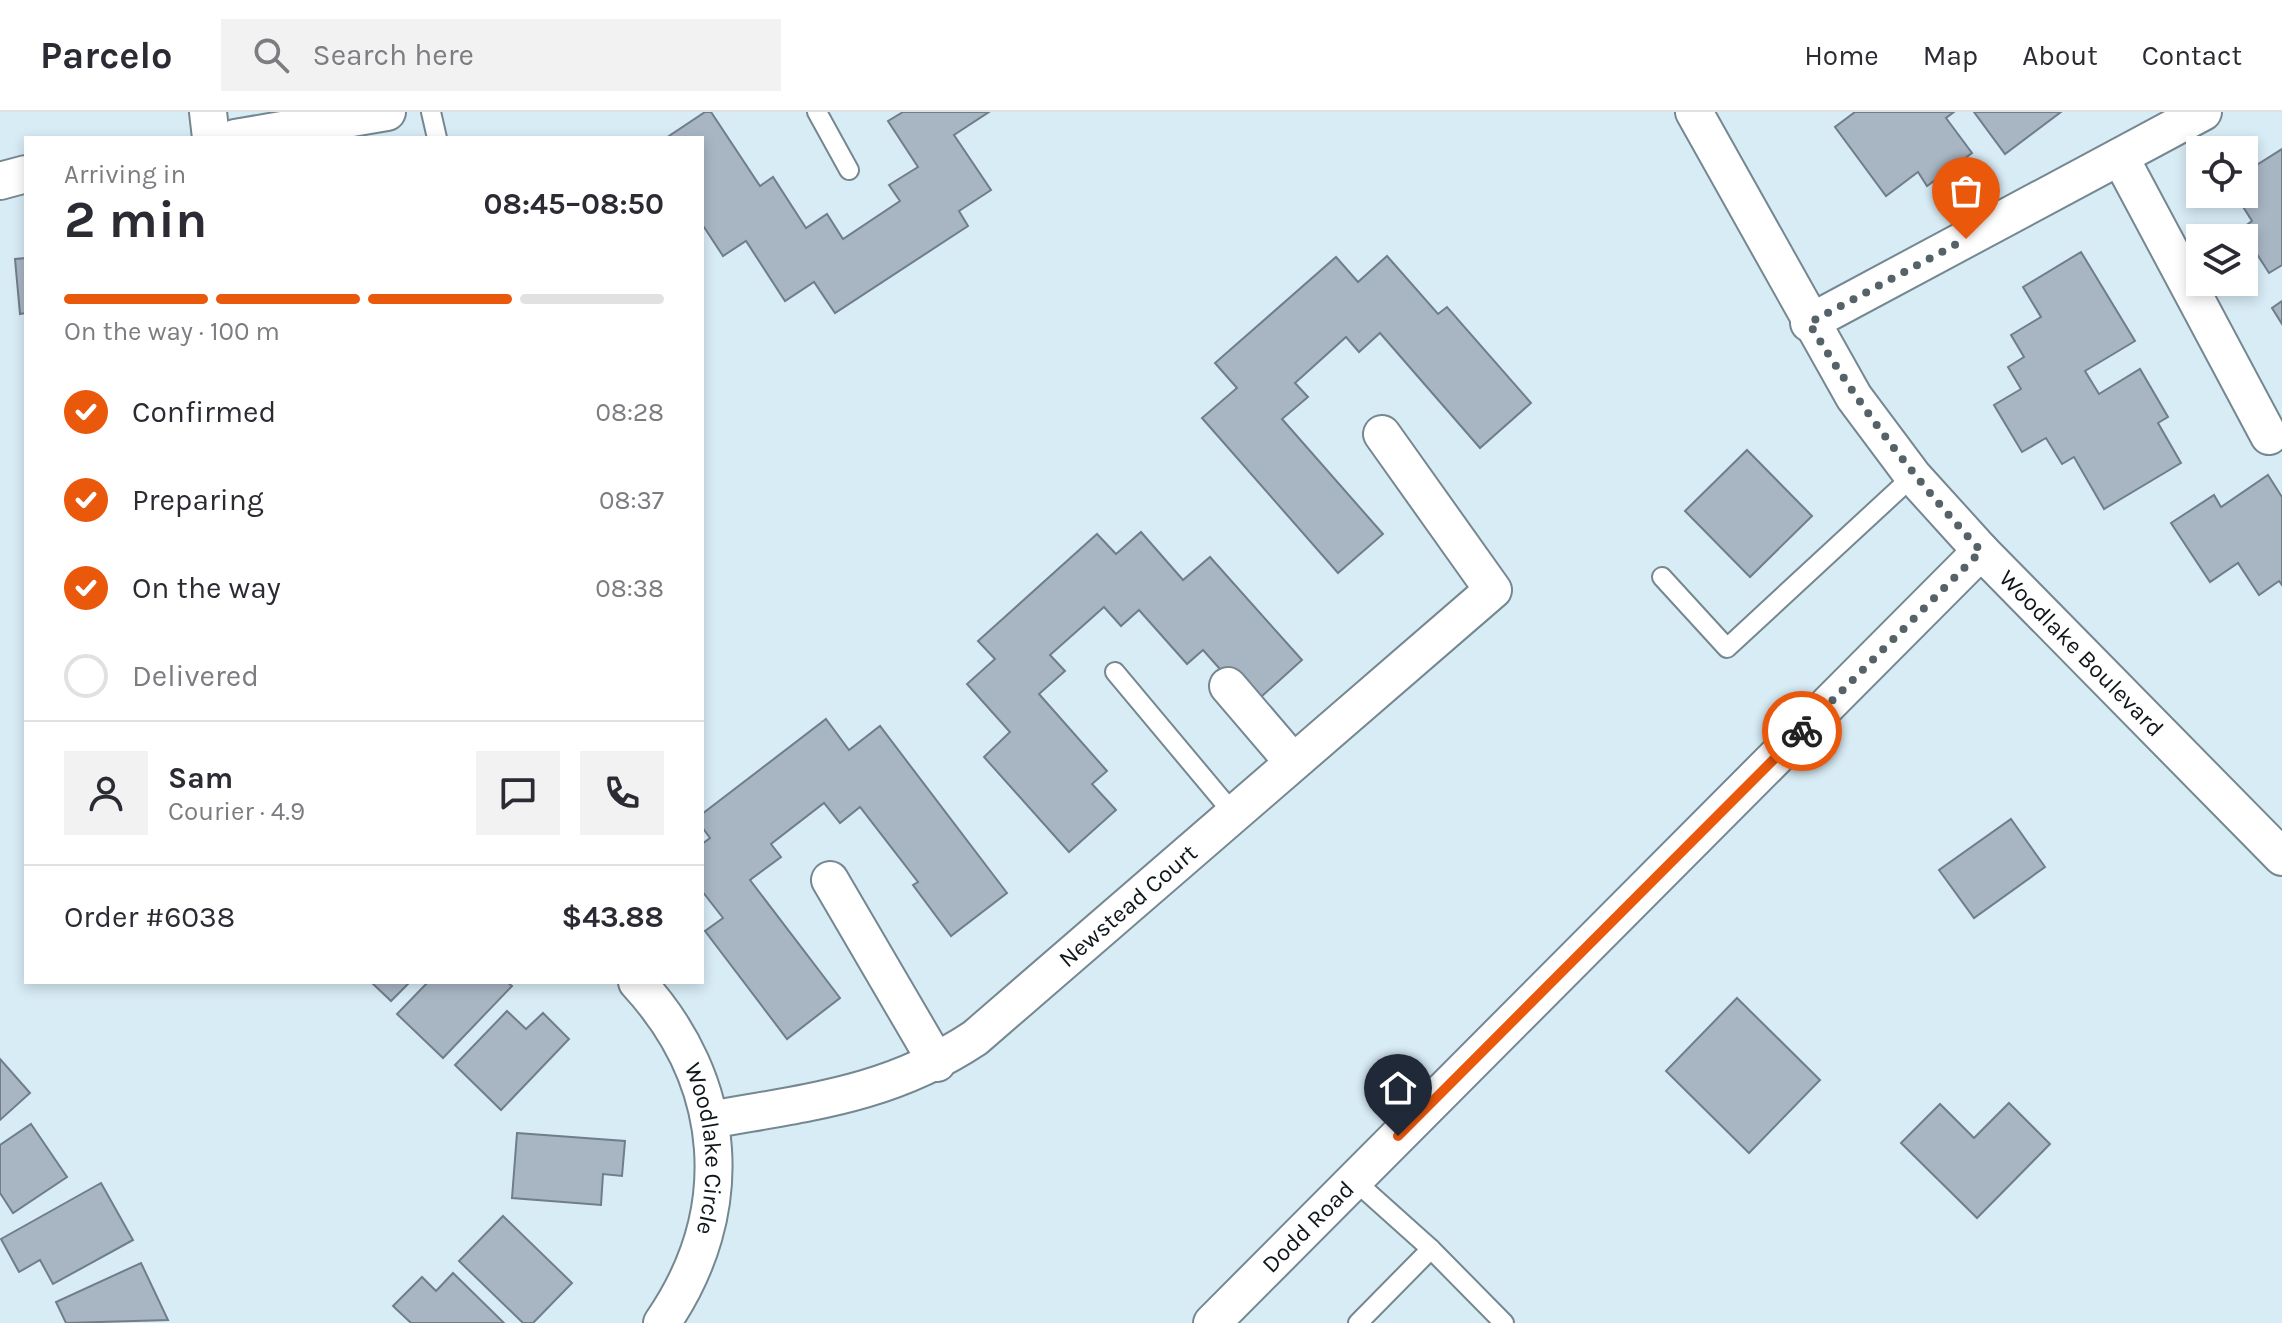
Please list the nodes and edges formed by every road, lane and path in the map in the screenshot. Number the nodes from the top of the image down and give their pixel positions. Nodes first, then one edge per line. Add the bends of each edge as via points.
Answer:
1 (208, 112) edge
2 (387, 112) edge
3 (431, 112) edge
4 (817, 112) edge
5 (1694, 112) edge
6 (2203, 112) edge
7 (211, 136) edge
8 (247, 136) edge
9 (437, 136) edge
10 (2120, 157) junction
11 (849, 170) dead end
12 (24, 175) edge
13 (0, 181) edge
14 (1809, 323) junction
15 (1382, 434) dead end
16 (2269, 436) dead end
17 (1913, 476) junction
18 (1981, 551) junction
19 (1662, 577) dead end
20 (1115, 672) dead end
21 (1228, 686) dead end
22 (1293, 762) junction
23 (1233, 813) junction
24 (2282, 857) edge
25 (830, 880) dead end
26 (639, 984) edge
27 (937, 1063) junction
28 (710, 1120) junction
29 (1354, 1180) junction
30 (1431, 1249) junction
31 (662, 1323) edge
32 (1212, 1323) edge
33 (1358, 1323) edge
34 (1504, 1323) edge

1 - 7 street
2 - 8 street
3 - 9 lane
4 - 11 lane
5 - 14 street, Woodlake Boulevard
6 - 10 street
10 - 14 street
10 - 16 street
12 - 13 street
14 - 17 street, Woodlake Boulevard via 1854,397
15 - 22 street, Newstead Court via 1493,590
17 - 18 street, Woodlake Boulevard
17 - 19 lane via 1727,648
18 - 24 street, Woodlake Boulevard
18 - 29 street, Dodd Road
20 - 23 lane
21 - 22 street
22 - 23 street, Newstead Court
23 - 27 street, Newstead Court via 975,1038
25 - 27 street
26 - 28 street, Woodlake Circle via 690,1056
27 - 28 street, Newstead Court via 874,1089
28 - 31 street, Woodlake Circle via 713,1190 702,1248
29 - 30 lane
29 - 32 street, Dodd Road
30 - 33 lane
30 - 34 lane

